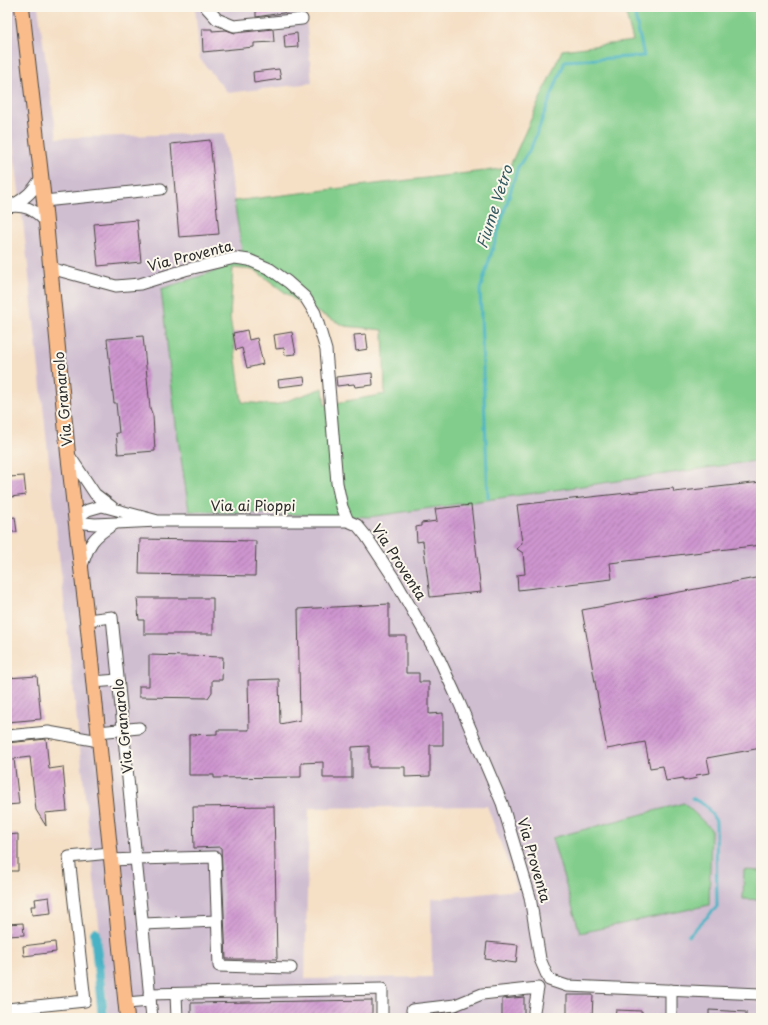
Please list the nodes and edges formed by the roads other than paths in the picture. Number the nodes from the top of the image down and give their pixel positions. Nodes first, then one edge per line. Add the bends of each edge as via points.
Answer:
1 (22, 7) edge
2 (206, 7) edge
3 (302, 20) dead end
4 (41, 178) junction
5 (161, 189) dead end
6 (44, 201) junction
7 (10, 206) edge
8 (45, 221) junction
9 (50, 268) junction
10 (68, 454) junction
11 (118, 510) junction
12 (75, 519) junction
13 (158, 521) junction
14 (348, 521) junction
15 (114, 524) junction
16 (81, 572) junction
17 (87, 620) junction
18 (118, 680) junction
19 (93, 682) junction
20 (139, 728) dead end
21 (123, 730) junction
22 (7, 736) edge
23 (98, 736) junction
24 (111, 856) junction
25 (136, 858) junction
26 (217, 920) junction
27 (143, 924) junction
28 (291, 968) dead end
29 (549, 980) junction
30 (538, 988) junction
31 (671, 990) junction
32 (176, 994) junction
33 (761, 994) edge
34 (150, 998) junction
35 (126, 1003) junction
36 (7, 1009) edge
37 (412, 1010) dead end
38 (127, 1018) edge
39 (152, 1018) edge
40 (177, 1018) edge
41 (382, 1018) edge
42 (535, 1018) edge
43 (671, 1018) edge

1 - 4 main road, Via Granarolo
2 - 3 street via 217,19 234,26
4 - 6 main road, Via Granarolo
4 - 7 street via 33,192
5 - 6 street
6 - 8 main road, Via Granarolo
7 - 8 street via 31,209
8 - 9 main road, Via Granarolo
9 - 10 main road, Via Granarolo
9 - 14 street, Via Proventa via 116,286 140,284 235,258 249,260 270,269 288,282 305,297 315,313 326,350 337,483
10 - 11 street, Via ai Pioppi via 95,494
10 - 12 main road, Via Granarolo
11 - 12 street, Via ai Pioppi via 96,507
11 - 13 street, Via ai Pioppi
12 - 15 street, Via ai Pioppi via 85,523
12 - 16 main road, Via Granarolo
13 - 14 street, Via ai Pioppi
13 - 15 street, Via ai Pioppi
14 - 29 street, Via Proventa via 357,525 366,536 395,580 437,654 459,702 502,803 530,897 540,959
15 - 16 street via 91,542
16 - 17 main road, Via Granarolo
17 - 18 street, Via Granarolo via 112,617
17 - 19 main road, Via Granarolo
18 - 19 street
18 - 21 street, Via Granarolo
19 - 23 main road, Via Granarolo
20 - 21 street
21 - 23 street
21 - 25 street, Via Granarolo
22 - 23 street via 48,732 81,737
23 - 24 main road, Via Granarolo
24 - 25 street
24 - 35 main road, Via Granarolo
24 - 36 street via 69,857 85,1000
25 - 26 street via 215,858
25 - 27 street, Via Granarolo
26 - 27 street
26 - 28 street via 219,966
27 - 34 street, Via Granarolo
29 - 30 street
29 - 31 street via 567,986
30 - 37 street via 482,994 455,1005
30 - 42 street
31 - 33 street
31 - 43 street
32 - 34 street
32 - 40 street
32 - 41 street via 382,989
34 - 35 street
34 - 39 street, Via Granarolo
35 - 38 main road, Via Granarolo

